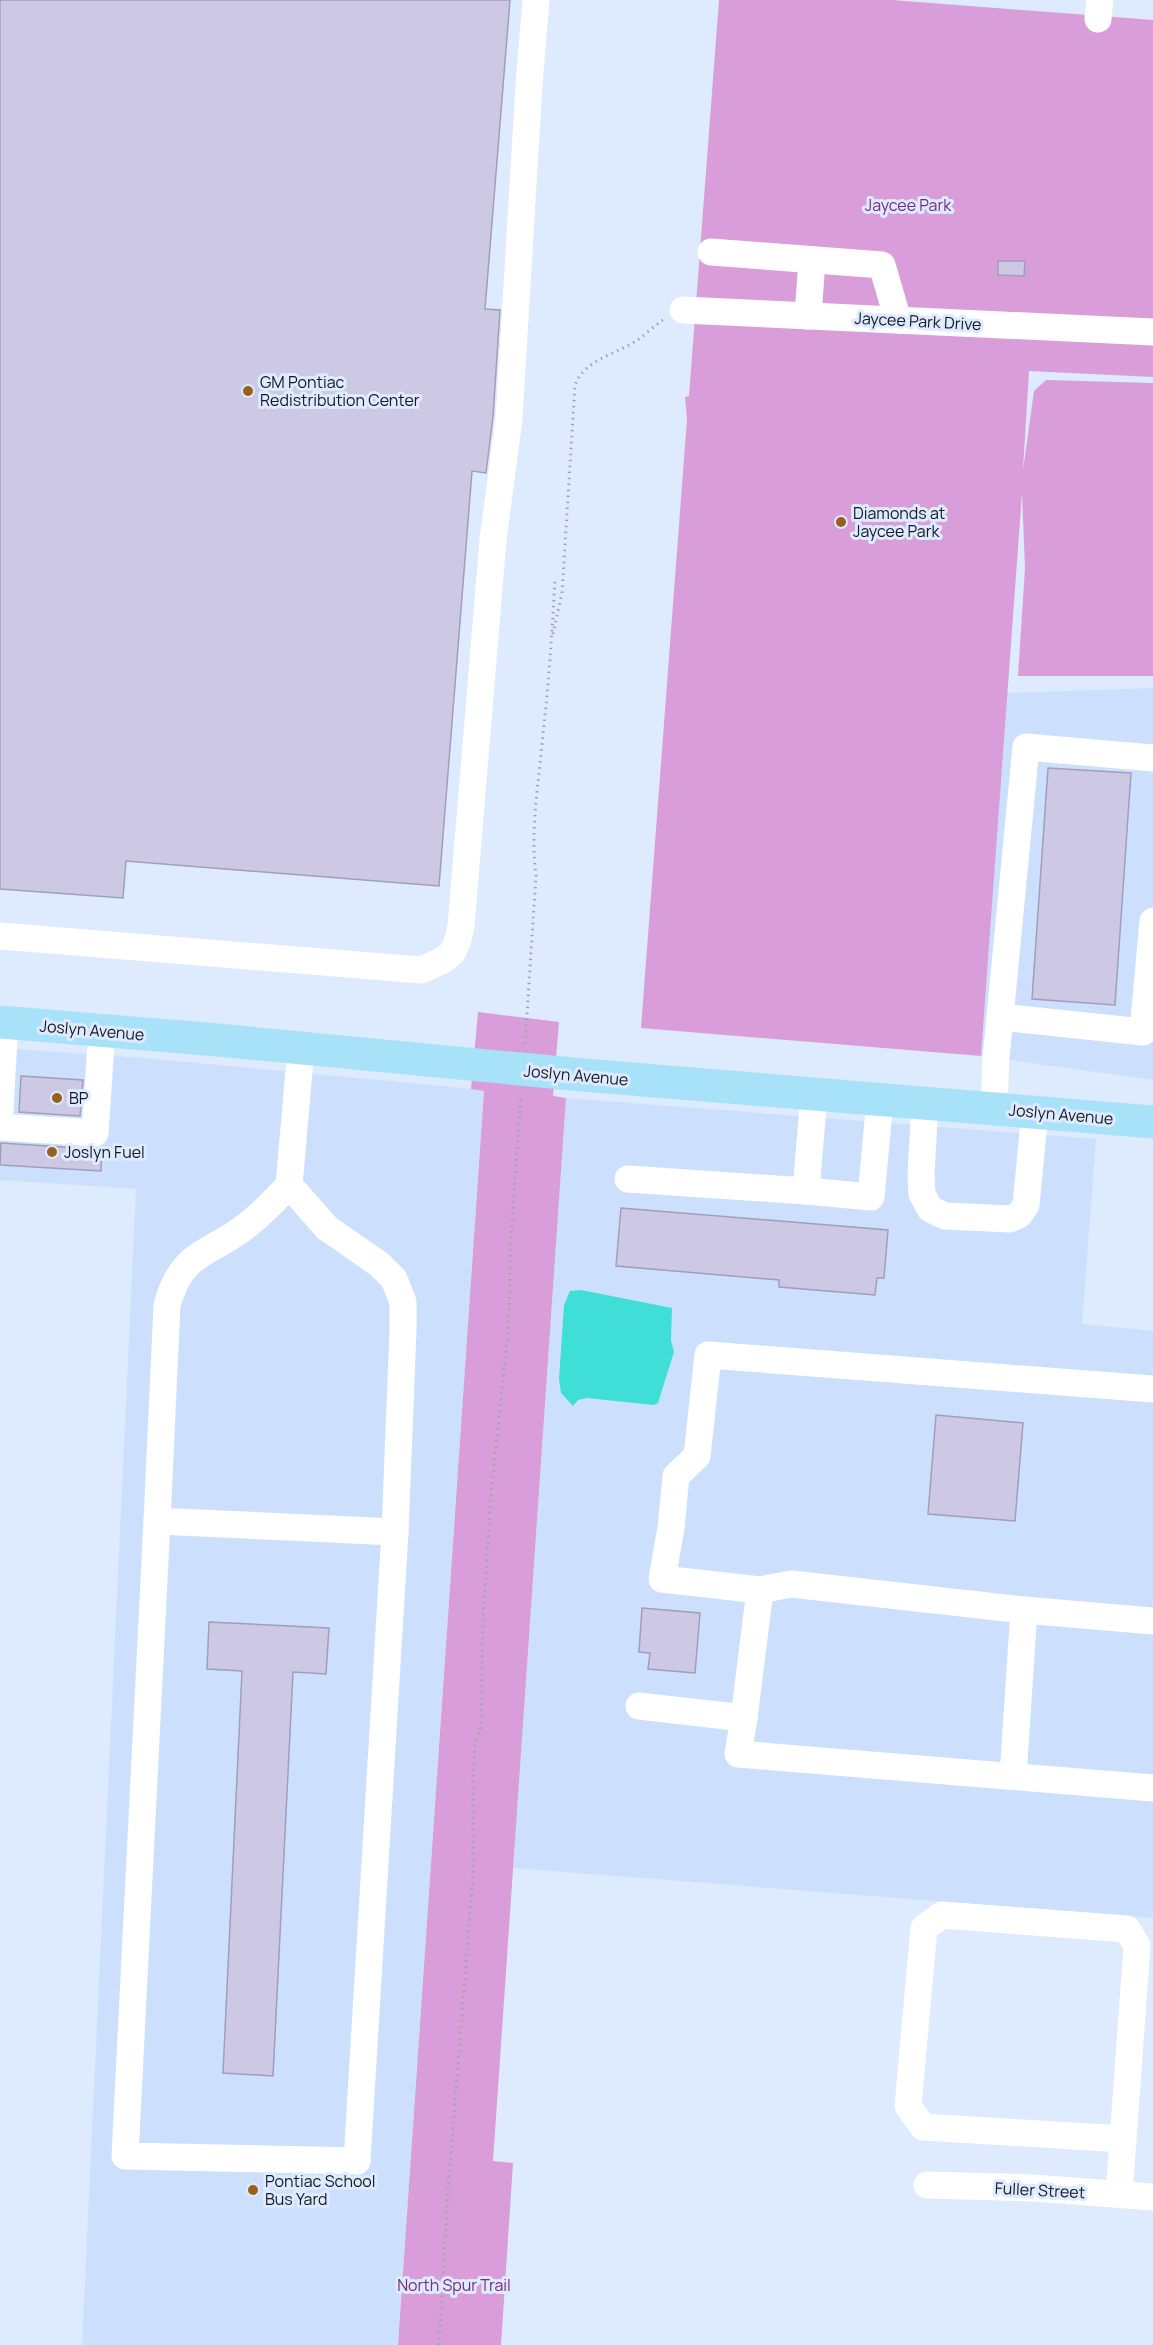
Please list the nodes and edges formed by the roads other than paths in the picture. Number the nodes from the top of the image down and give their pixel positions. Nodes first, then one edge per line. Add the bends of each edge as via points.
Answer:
1 (536, 0) edge
2 (711, 252) dead end
3 (812, 260) junction
4 (683, 310) road end
5 (808, 316) junction
6 (898, 320) junction
7 (1153, 332) edge
8 (1153, 758) edge
9 (1153, 921) edge
10 (0, 936) edge
11 (1000, 1017) junction
12 (3, 1022) edge
13 (102, 1030) junction
14 (301, 1048) junction
15 (814, 1094) junction
16 (880, 1100) junction
17 (925, 1103) junction
18 (994, 1109) junction
19 (0, 1110) edge
20 (1035, 1112) junction
21 (1153, 1122) edge
22 (0, 1127) edge
23 (628, 1179) dead end
24 (289, 1185) junction
25 (806, 1191) junction
26 (1153, 1389) edge
27 (157, 1521) junction
28 (394, 1532) junction
29 (760, 1590) junction
30 (1024, 1610) junction
31 (1153, 1620) edge
32 (639, 1707) dead end
33 (744, 1718) junction
34 (1013, 1776) junction
35 (1153, 1788) edge
36 (1142, 2028) edge
37 (1123, 2139) junction
38 (927, 2185) dead end
39 (1119, 2195) junction
40 (1153, 2198) edge

1 - 10 street via 509,419 493,540 457,949 422,970
2 - 3 street
3 - 5 street
3 - 6 street via 882,265
4 - 5 street, Jaycee Park Drive
5 - 6 street, Jaycee Park Drive
6 - 7 street, Jaycee Park Drive
8 - 11 street via 1026,747
9 - 11 street via 1143,1032
11 - 18 street
12 - 13 main road, Joslyn Avenue
12 - 19 street
13 - 14 main road, Joslyn Avenue
13 - 22 street via 95,1133
14 - 15 main road, Joslyn Avenue
14 - 24 street
15 - 16 main road, Joslyn Avenue
15 - 25 street
16 - 17 main road, Joslyn Avenue
16 - 25 street via 871,1197
17 - 18 main road, Joslyn Avenue
17 - 20 street via 922,1194 930,1209 945,1216 1010,1219 1019,1215 1026,1205
18 - 20 main road, Joslyn Avenue
20 - 21 main road, Joslyn Avenue
23 - 25 street
24 - 27 street via 237,1232 200,1253 183,1268 172,1287 167,1305
24 - 28 street via 327,1228 379,1264 393,1279 402,1302
26 - 29 street via 708,1355 697,1456 676,1476 662,1579
27 - 28 street
27 - 28 street via 125,2156 357,2161
29 - 30 street via 791,1584
29 - 33 street
30 - 31 street
30 - 34 street
32 - 33 street
33 - 34 street via 738,1754
34 - 35 street
36 - 37 street
36 - 37 street via 1137,1946 1127,1929 942,1915 924,1928 908,2106 923,2127
37 - 39 street
38 - 39 street, Fuller Street
39 - 40 street, Fuller Street

